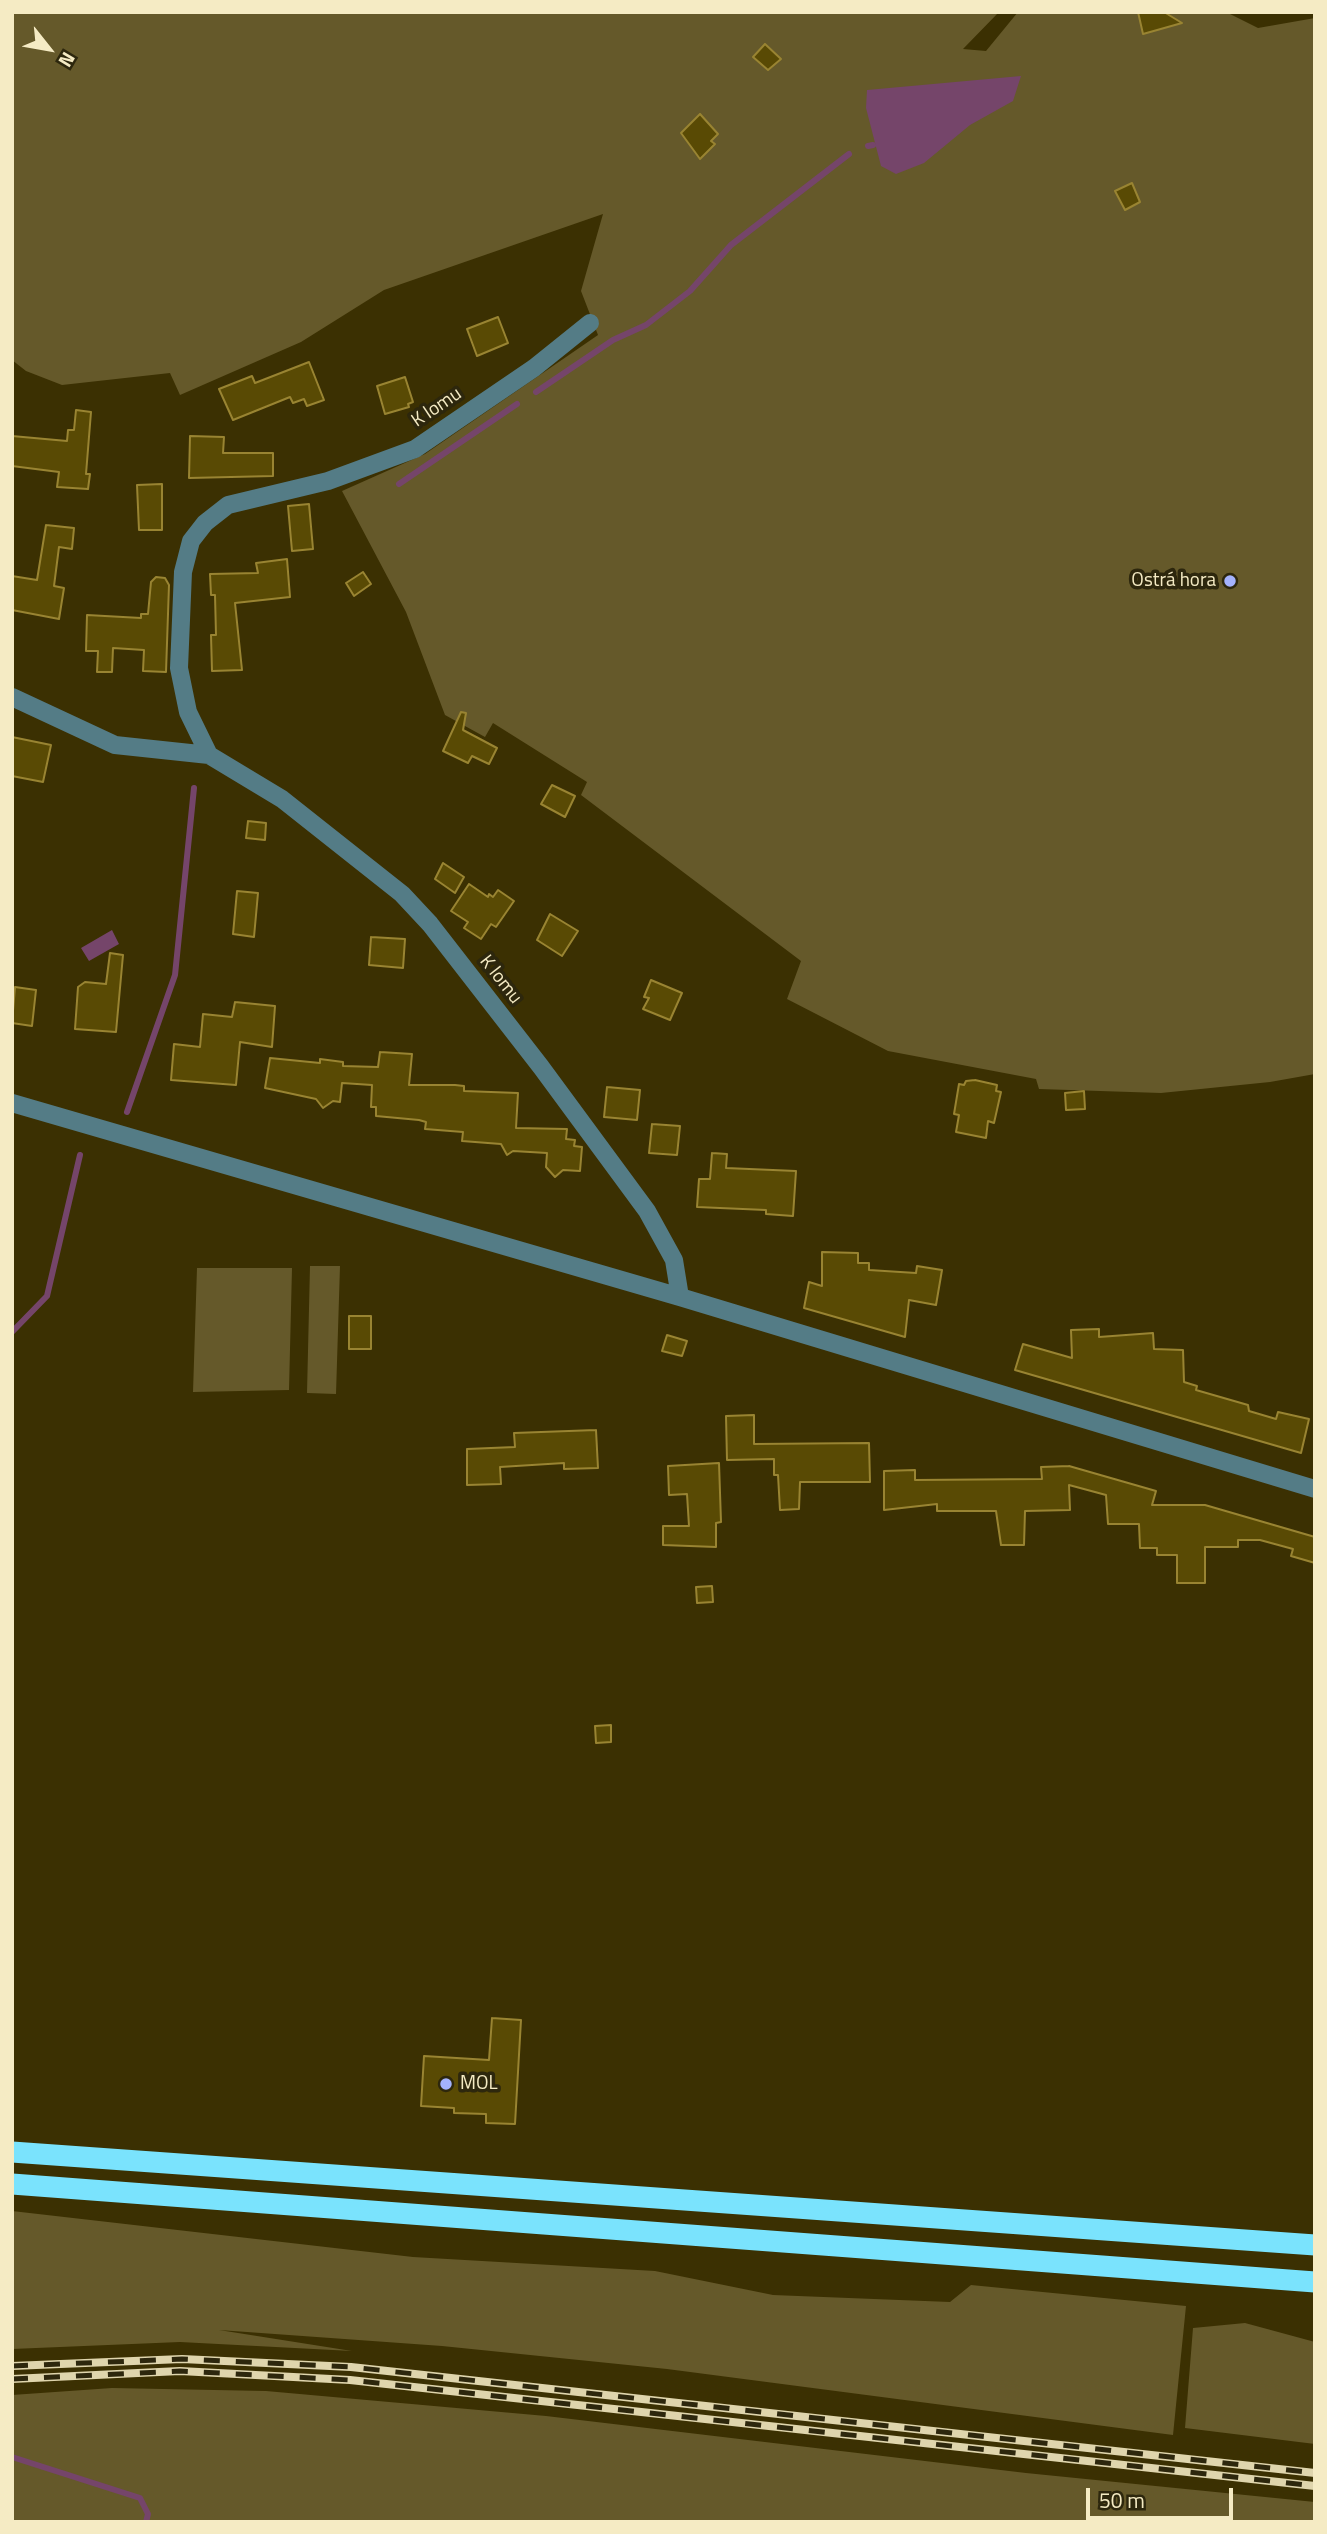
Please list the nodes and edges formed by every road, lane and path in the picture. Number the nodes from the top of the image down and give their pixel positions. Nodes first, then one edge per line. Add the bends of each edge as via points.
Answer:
1 (590, 323) dead end
2 (12, 697) edge
3 (209, 755) junction
4 (12, 1103) edge
5 (680, 1297) junction
6 (1315, 1489) edge
7 (12, 2152) edge
8 (12, 2183) edge
9 (1315, 2245) edge
10 (1240, 2277) junction
11 (1315, 2282) edge
12 (1315, 2294) edge

1 - 3 street, K lomu via 534,368 415,449 328,481 228,505 205,523 191,541 183,572 179,668 188,712
2 - 3 street, K lomu via 115,745
3 - 5 street, K lomu via 282,799 402,894 430,924 654,1222 674,1260
4 - 5 street
5 - 6 street
7 - 9 highway
8 - 10 highway
10 - 11 highway
10 - 12 highway

